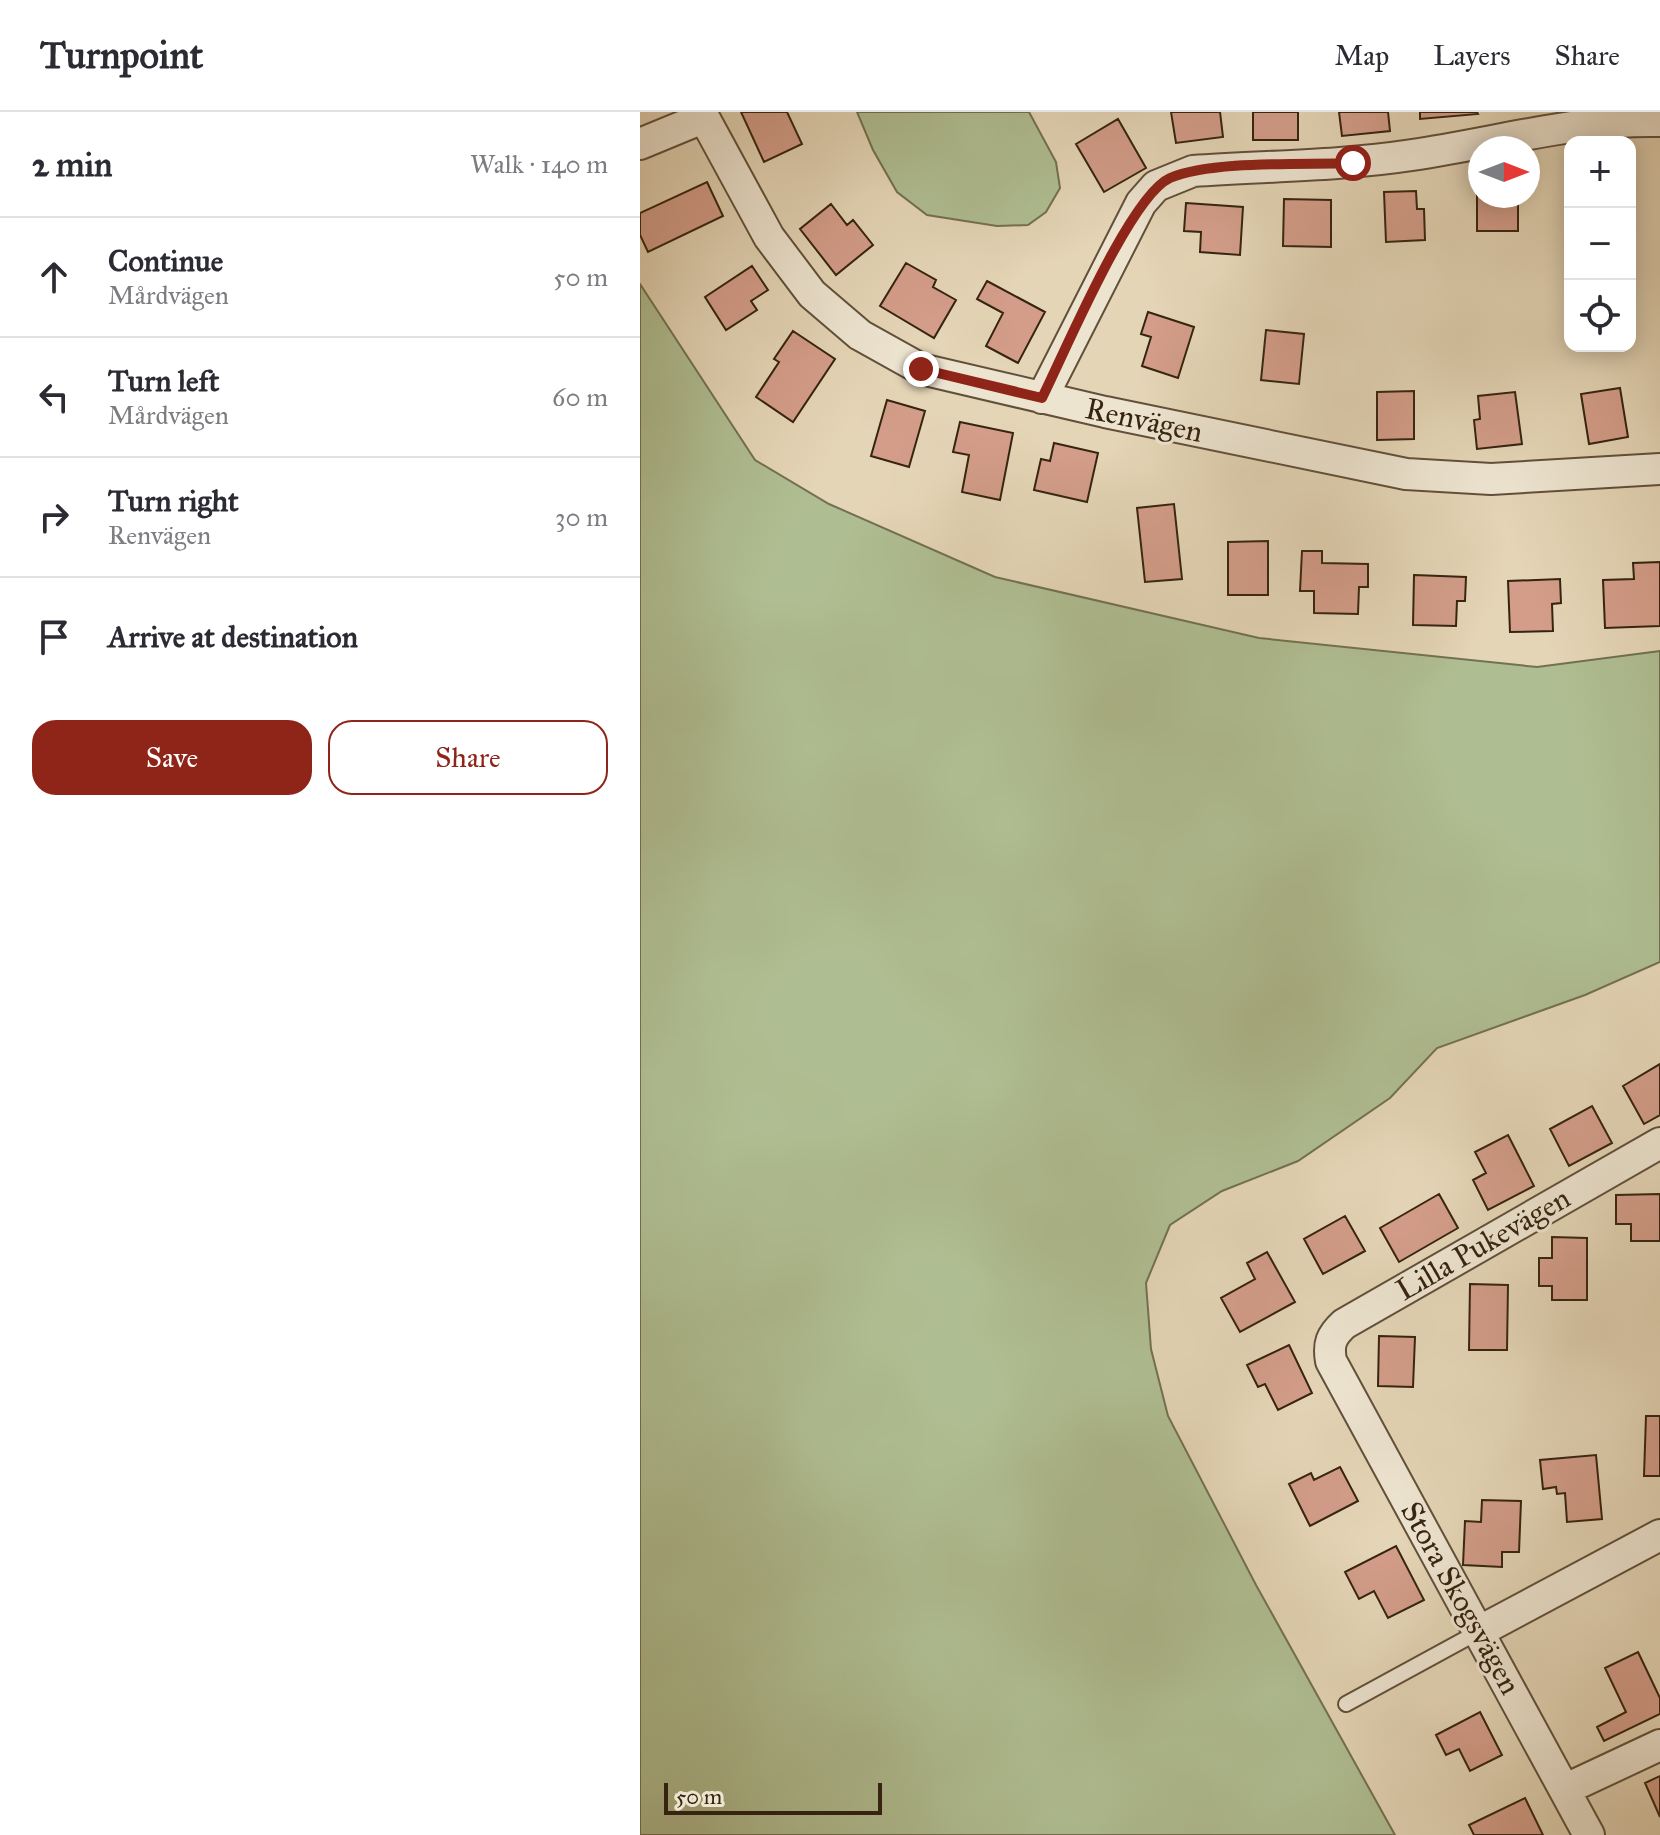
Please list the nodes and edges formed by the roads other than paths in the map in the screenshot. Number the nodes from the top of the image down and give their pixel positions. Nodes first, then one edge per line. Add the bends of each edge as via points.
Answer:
1 (702, 115) edge
2 (1660, 121) edge
3 (640, 144) edge
4 (1042, 398) junction
5 (1660, 469) edge
6 (1660, 1143) edge
7 (1331, 1361) joint
8 (1660, 1535) edge
9 (1480, 1631) junction
10 (1346, 1704) dead end
11 (1660, 1745) edge
12 (1566, 1789) junction
13 (1589, 1835) edge

1 - 3 street
1 - 4 street, Renvägen via 769,237 832,314 921,369
2 - 4 street via 1601,122 1353,163 1193,171 1171,178 1156,186 1127,224
4 - 5 street, Renvägen via 1406,474 1491,479
6 - 7 street, Lilla Pukevägen via 1344,1324 1332,1335
7 - 9 street, Stora Skogsvägen
8 - 9 street
9 - 10 lane
9 - 12 street, Stora Skogsvägen
11 - 12 street
12 - 13 street, Stora Skogsvägen

